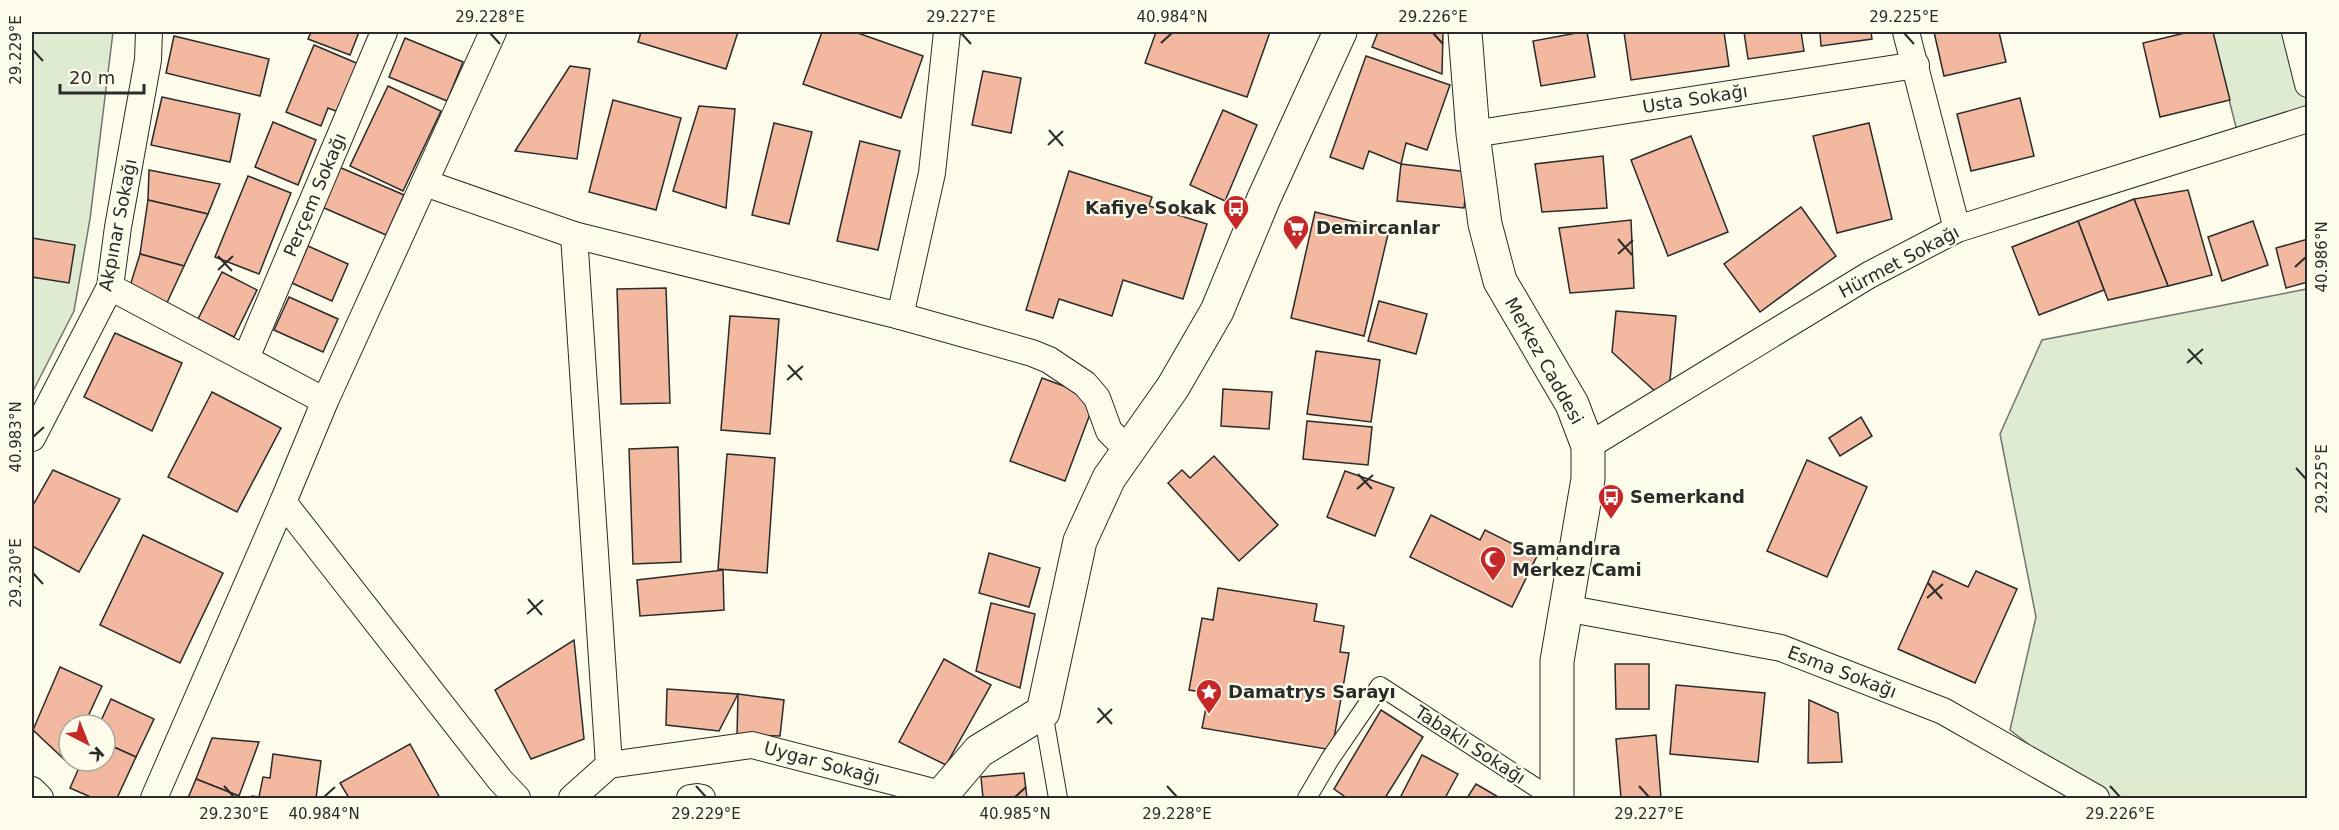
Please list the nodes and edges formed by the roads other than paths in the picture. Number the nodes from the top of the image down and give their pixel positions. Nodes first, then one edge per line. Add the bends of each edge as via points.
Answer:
1 (149, 32) edge
2 (384, 32) edge
3 (493, 32) edge
4 (947, 32) edge
5 (1319, 32) edge
6 (1340, 32) edge
7 (1466, 32) edge
8 (1906, 32) edge
9 (2295, 32) edge
10 (1916, 65) junction
11 (2307, 84) edge
12 (2307, 119) edge
13 (1473, 134) junction
14 (425, 183) junction
15 (1264, 198) junction
16 (1957, 229) junction
17 (574, 235) junction
18 (110, 287) junction
19 (900, 316) junction
20 (246, 358) junction
21 (324, 401) junction
22 (32, 438) edge
23 (1588, 446) junction
24 (1129, 451) junction
25 (283, 502) junction
26 (1565, 608) junction
27 (1043, 712) junction
28 (609, 765) junction
29 (32, 790) edge
30 (943, 797) edge
31 (40, 798) edge
32 (154, 798) edge
33 (517, 798) edge
34 (572, 798) edge
35 (690, 798) edge
36 (702, 798) edge
37 (1058, 798) edge
38 (1307, 798) edge
39 (1551, 798) edge
40 (1557, 798) edge
41 (2096, 798) edge

1 - 18 street, Akpınar Sokağı via 148,60 117,227
2 - 20 street, Perçem Sokağı
3 - 14 street
4 - 19 street via 932,173
5 - 15 main road
6 - 15 main road
7 - 13 main road, Merkez Caddesi
8 - 10 street
9 - 11 street
10 - 13 street, Usta Sokağı
10 - 16 street
12 - 16 street, Hürmet Sokağı
13 - 23 main road, Merkez Caddesi via 1485,224 1500,281 1572,404
14 - 17 street
14 - 21 street
15 - 24 main road via 1217,311 1173,387
16 - 23 street, Hürmet Sokağı via 1869,275
17 - 19 street
17 - 28 street
18 - 20 street
18 - 22 street, Akpınar Sokağı
19 - 24 street via 1050,360 1085,384 1097,398 1109,431
20 - 21 street
21 - 25 street
23 - 26 main road, Merkez Caddesi via 1588,480
24 - 27 main road via 1109,478 1080,541
25 - 32 street
25 - 33 street
26 - 40 main road, Merkez Caddesi via 1557,661
26 - 41 street, Esma Sokağı via 1781,648 1942,711
27 - 30 main road via 979,751
27 - 37 street
28 - 30 street, Uygar Sokağı via 752,745
28 - 34 street
29 - 31 street
35 - 36 street
38 - 39 street, Tabaklı Sokağı via 1380,686

